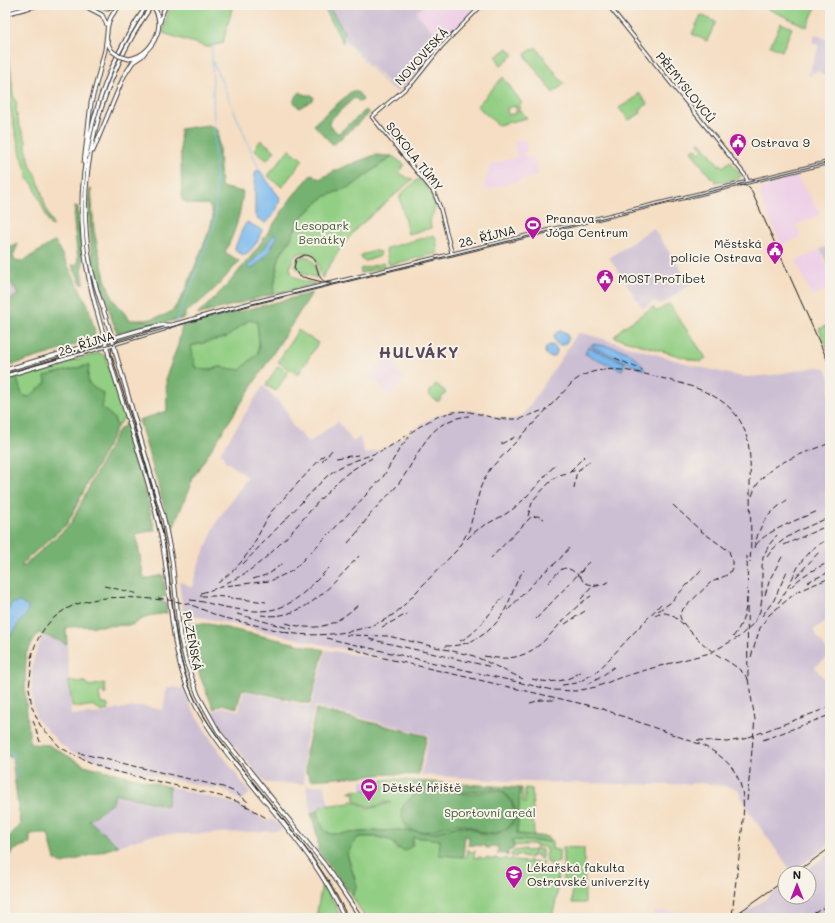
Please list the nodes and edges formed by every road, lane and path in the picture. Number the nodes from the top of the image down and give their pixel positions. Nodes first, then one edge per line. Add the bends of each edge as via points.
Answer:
1 (23, 5) edge
2 (39, 5) edge
3 (83, 5) edge
4 (95, 5) edge
5 (147, 5) edge
6 (152, 5) edge
7 (166, 5) edge
8 (482, 5) edge
9 (608, 5) edge
10 (121, 6) edge
11 (6, 12) edge
12 (159, 24) junction
13 (107, 29) junction
14 (107, 33) junction
15 (145, 52) junction
16 (372, 117) joint
17 (830, 162) edge
18 (84, 169) junction
19 (88, 170) junction
20 (748, 182) junction
21 (452, 254) junction
22 (172, 325) junction
23 (102, 329) junction
24 (113, 338) junction
25 (105, 340) junction
26 (96, 342) junction
27 (114, 344) junction
28 (107, 347) junction
29 (5, 370) edge
30 (5, 376) edge
31 (344, 918) edge
32 (361, 918) edge

1 - 11 main road
2 - 11 main road
3 - 13 main road via 102,15
4 - 10 main road via 106,8
5 - 18 main road via 120,49 100,95
6 - 12 main road, bridge
6 - 19 main road via 124,51 105,97 95,129
7 - 12 main road
8 - 16 street, NOVOVESKÁ via 441,47 413,82
9 - 20 street, PŘEMYSLOVCŮ
10 - 13 main road via 110,19
12 - 15 main road via 154,42
13 - 14 main road
14 - 15 main road, bridge via 112,51 119,56 136,57
14 - 18 main road via 91,103 83,158
15 - 19 main road via 124,76 95,144
16 - 21 street, SOKOLA TŮMY via 433,191 440,207
17 - 20 main road, 28. ŘÍJNA
18 - 23 main road, PLZEŇSKÁ via 84,246 89,279
19 - 24 main road, PLZEŇSKÁ via 86,215 90,258
20 - 21 main road, 28. ŘÍJNA
21 - 22 main road, 28. ŘÍJNA
22 - 24 main road, 28. ŘÍJNA via 143,329
22 - 27 main road, 28. ŘÍJNA via 164,330
23 - 25 main road, PLZEŇSKÁ
23 - 26 main road via 100,339
24 - 25 main road, 28. ŘÍJNA
24 - 27 main road, PLZEŇSKÁ
25 - 26 main road, 28. ŘÍJNA
25 - 28 main road, PLZEŇSKÁ
26 - 29 main road, 28. ŘÍJNA
27 - 28 main road, 28. ŘÍJNA
27 - 32 main road, PLZEŇSKÁ via 164,519 172,560 180,636 198,695 218,731 325,865
28 - 30 main road, 28. ŘÍJNA
28 - 31 main road, PLZEŇSKÁ via 158,520 174,636 186,685 213,734 322,876

